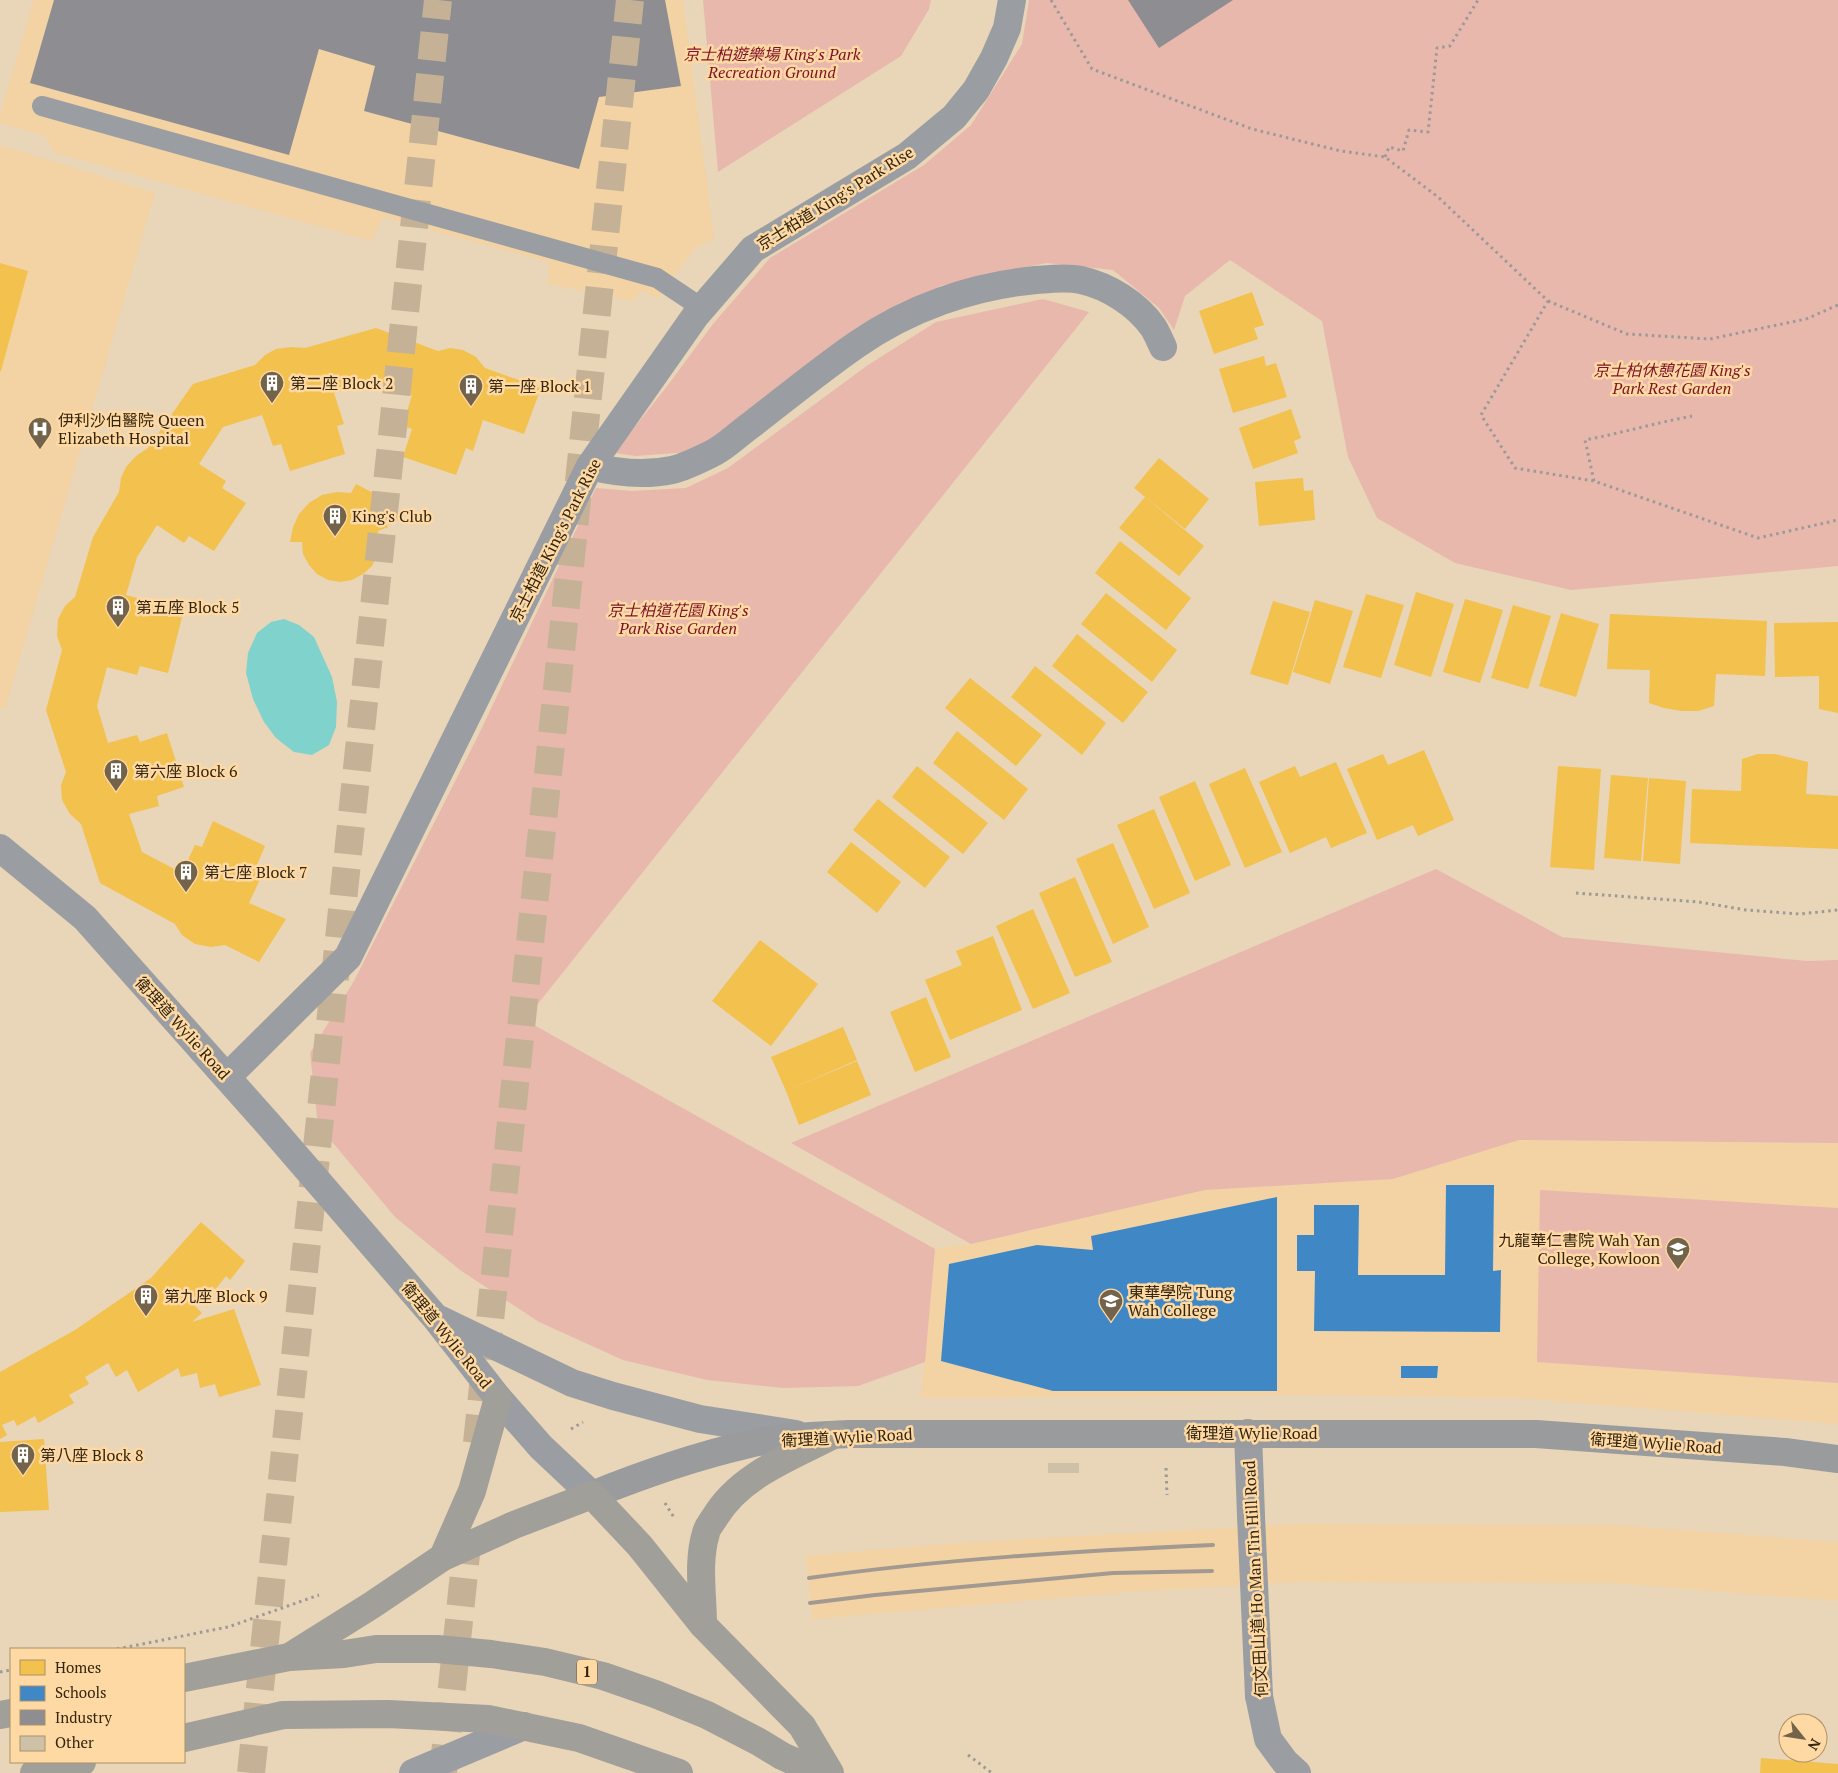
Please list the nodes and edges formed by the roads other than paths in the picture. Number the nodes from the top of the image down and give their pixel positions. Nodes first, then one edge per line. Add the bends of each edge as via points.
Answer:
1 (1013, 1) edge
2 (42, 106) dead end
3 (702, 308) junction
4 (1163, 347) dead end
5 (590, 466) junction
6 (0, 848) edge
7 (227, 1077) junction
8 (434, 1316) junction
9 (498, 1398) junction
10 (1248, 1433) junction
11 (833, 1435) junction
12 (805, 1436) junction
13 (1838, 1459) edge
14 (592, 1495) junction
15 (443, 1557) junction
16 (703, 1625) junction
17 (289, 1657) junction
18 (185, 1678) edge
19 (524, 1726) junction
20 (185, 1738) edge
21 (78, 1763) edge
22 (34, 1773) edge
23 (414, 1773) edge
24 (679, 1773) edge
25 (820, 1773) edge
26 (830, 1773) edge
27 (1296, 1773) edge

1 - 3 street, 京士柏道 King's Park Rise via 1007,28 994,58 976,90 954,117 907,156 753,249
2 - 3 lane via 657,278
3 - 5 street, 京士柏道 King's Park Rise
4 - 5 street via 1153,327 1139,311 1121,297 1081,280 1059,278 973,290 893,322 856,345 713,453 673,470 631,474
5 - 7 street, 京士柏道 King's Park Rise via 348,957
6 - 7 street, 衛理道 Wylie Road via 85,918
7 - 8 street, 衛理道 Wylie Road
8 - 9 street, 衛理道 Wylie Road
8 - 12 street via 572,1383 700,1419
9 - 14 street, 衛理道 Wylie Road via 541,1447
9 - 15 highway via 472,1491
10 - 11 main road, 衛理道 Wylie Road
10 - 13 main road, 衛理道 Wylie Road via 1536,1434 1785,1452
10 - 27 street, 何文田山道 Ho Man Tin Hill Road, bridge via 1259,1696 1268,1738
11 - 12 main road, 衛理道 Wylie Road
11 - 16 highway via 758,1474 733,1493 720,1508 706,1532 701,1559
12 - 14 main road, 衛理道 Wylie Road via 746,1445 648,1473
14 - 15 highway
14 - 16 highway via 640,1546
15 - 17 highway
16 - 26 highway via 802,1726
17 - 18 highway, 1
17 - 25 highway, 1 via 376,1649 437,1649 545,1662 603,1676 672,1701
19 - 20 highway via 488,1719 322,1713 283,1715
19 - 23 street
19 - 24 highway via 579,1738
21 - 22 highway

